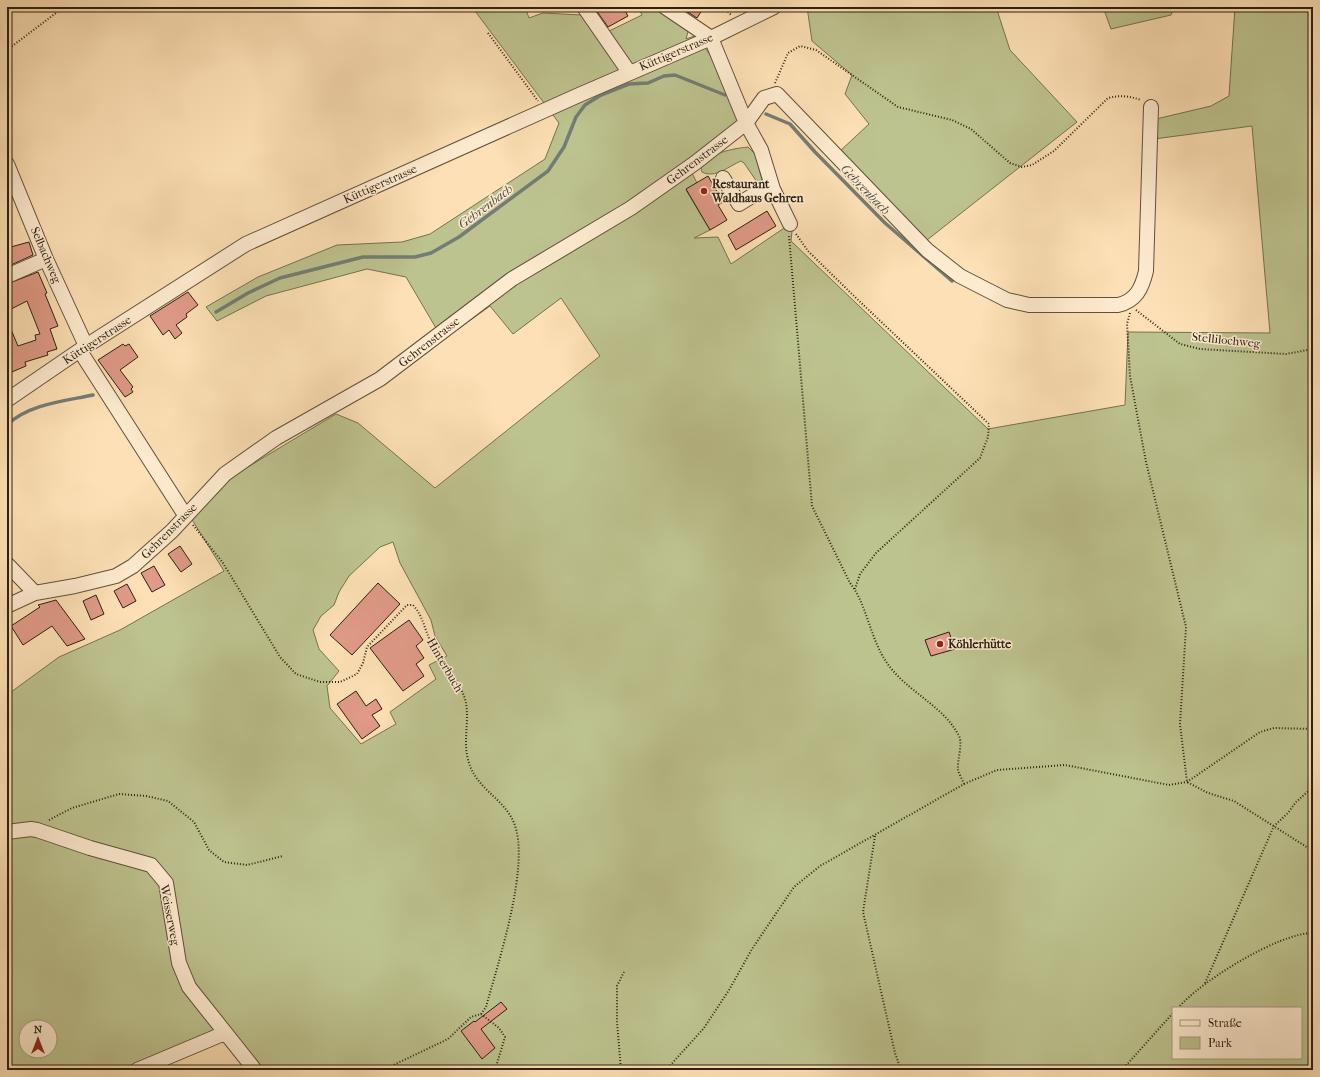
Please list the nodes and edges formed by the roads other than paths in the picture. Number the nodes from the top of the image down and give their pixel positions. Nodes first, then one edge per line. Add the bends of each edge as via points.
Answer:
1 (584, 7) edge
2 (665, 7) edge
3 (774, 7) edge
4 (711, 38) junction
5 (629, 72) junction
6 (1151, 107) road end
7 (746, 123) junction
8 (8, 169) edge
9 (723, 178) dead end
10 (772, 184) junction
11 (790, 224) road end
12 (46, 259) junction
13 (7, 276) edge
14 (83, 348) junction
15 (7, 400) edge
16 (185, 515) junction
17 (7, 564) edge
18 (34, 593) junction
19 (7, 606) edge
20 (7, 832) edge
21 (225, 1033) junction
22 (137, 1070) edge
23 (256, 1070) edge

1 - 5 street
2 - 4 street
3 - 4 street, Küttigerstrasse
4 - 5 street, Küttigerstrasse
4 - 7 street
5 - 14 street, Küttigerstrasse via 246,244
6 - 7 street, Gehrenstrasse via 1146,271 1139,292 1127,303 1118,305 1029,305 1007,300 960,276 927,250 777,94 764,98
7 - 10 street via 761,150
7 - 16 street, Gehrenstrasse via 631,208 512,279 380,380 276,438 225,474
8 - 12 street, Selbachweg
9 - 10 street via 739,204
10 - 11 street
12 - 13 street
12 - 14 street, Selbachweg
14 - 15 street, Küttigerstrasse
14 - 16 street, Selbachweg
16 - 18 street, Gehrenstrasse via 172,531 133,566 116,576
17 - 18 street
18 - 19 street, Gehrenstrasse
20 - 21 street, Weisserweg via 37,830 151,865 166,883 179,963 189,987
21 - 22 street
21 - 23 street

